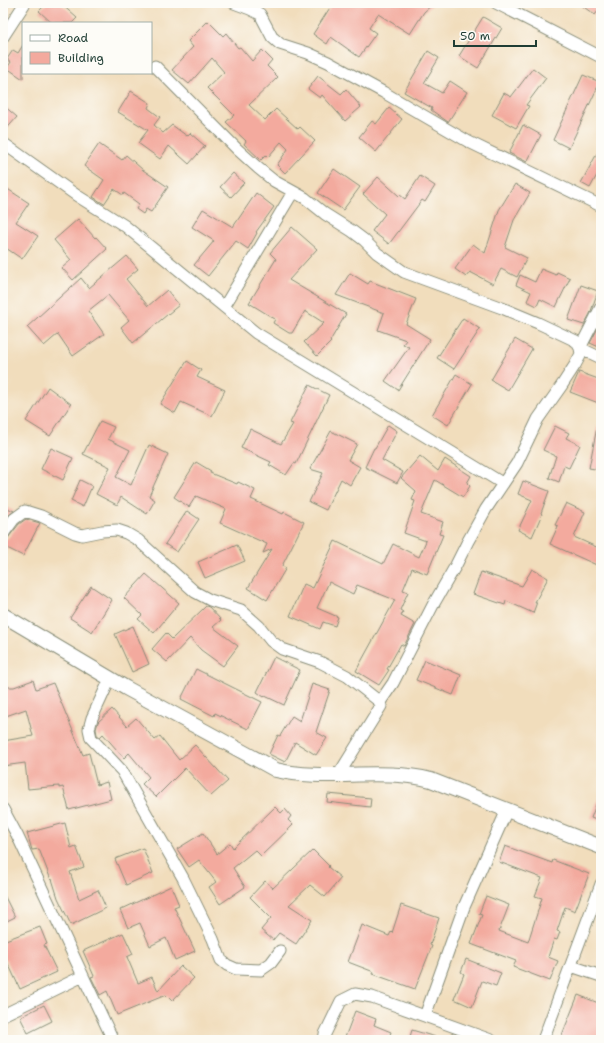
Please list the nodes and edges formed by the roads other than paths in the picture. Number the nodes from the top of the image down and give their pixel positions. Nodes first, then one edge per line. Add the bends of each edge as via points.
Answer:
1 (25, 3) edge
2 (234, 3) edge
3 (496, 3) edge
4 (3, 37) edge
5 (601, 57) edge
6 (154, 66) dead end
7 (3, 143) edge
8 (293, 192) junction
9 (601, 206) edge
10 (224, 307) junction
11 (601, 307) edge
12 (580, 348) junction
13 (601, 358) edge
14 (502, 484) junction
15 (3, 534) edge
16 (3, 615) edge
17 (110, 679) junction
18 (380, 702) junction
19 (339, 774) junction
20 (3, 809) edge
21 (507, 810) junction
22 (601, 847) edge
23 (601, 884) edge
24 (280, 951) dead end
25 (571, 966) junction
26 (83, 976) junction
27 (601, 976) edge
28 (3, 1015) edge
29 (424, 1016) junction
30 (113, 1040) edge
31 (324, 1040) edge
32 (491, 1040) edge
33 (543, 1040) edge

1 - 4 street
2 - 9 street via 260,14 272,36 280,44 328,62 469,142
3 - 5 street
6 - 8 street via 237,149 274,181
7 - 10 street via 76,196 125,226
8 - 10 street
8 - 12 street via 352,231 404,272 538,323 576,341
10 - 14 street via 256,333
11 - 12 street
12 - 13 street
12 - 14 street via 581,354 575,365 538,419 517,463
14 - 18 street via 468,541 393,683
15 - 18 street via 14,519 25,511 82,535 117,530 126,533 138,540 195,592 241,610 282,649 320,662 347,676
16 - 17 street
17 - 19 street via 276,770 289,773
17 - 24 street via 92,718 89,729 91,738 122,771 183,878 221,960 236,970 261,970 271,963
18 - 19 street via 381,706
19 - 21 street via 418,776
20 - 26 street
21 - 22 street
21 - 29 street via 464,907
23 - 25 street
25 - 27 street
25 - 33 street
26 - 28 street
26 - 30 street
29 - 31 street via 372,997 355,994 341,1001
29 - 32 street

